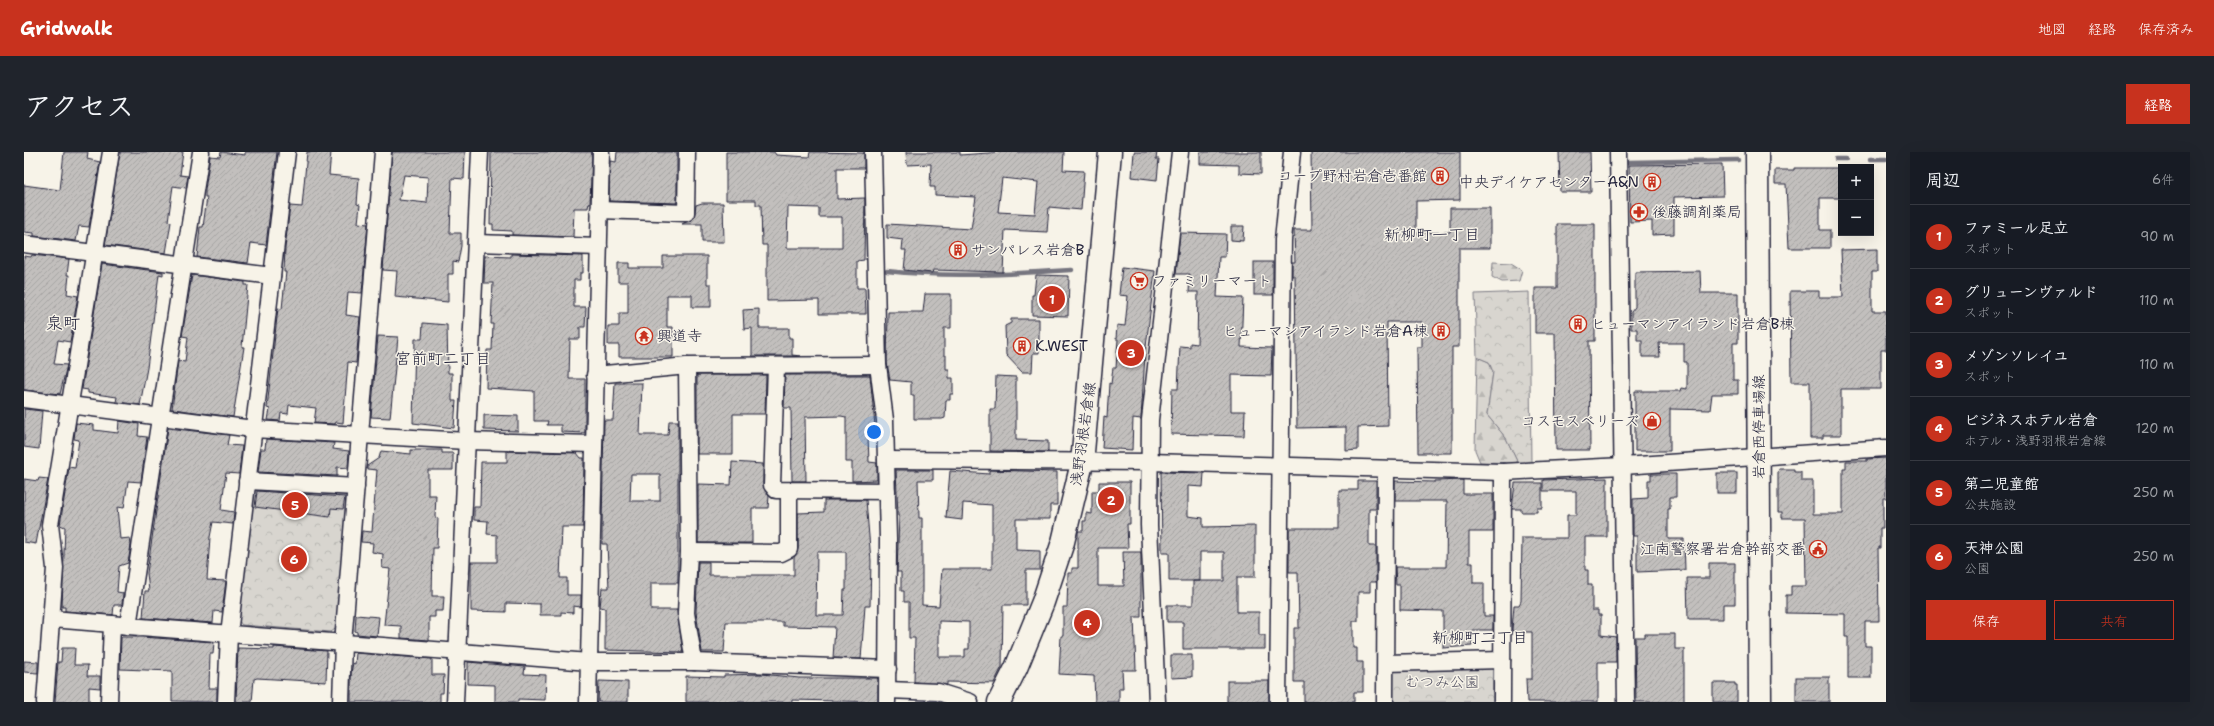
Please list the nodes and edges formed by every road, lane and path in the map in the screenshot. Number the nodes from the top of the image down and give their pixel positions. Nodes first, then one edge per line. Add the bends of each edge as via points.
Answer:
1 (111, 152) edge
2 (201, 152) edge
3 (286, 152) edge
4 (383, 152) edge
5 (480, 152) edge
6 (601, 152) edge
7 (687, 152) edge
8 (873, 152) edge
9 (1110, 152) edge
10 (1180, 152) edge
11 (1292, 152) edge
12 (1618, 152) edge
13 (1757, 152) edge
14 (599, 210) junction
15 (24, 244) edge
16 (476, 244) junction
17 (599, 247) junction
18 (94, 253) junction
19 (184, 264) junction
20 (272, 276) junction
21 (878, 365) junction
22 (687, 366) junction
23 (776, 366) junction
24 (596, 374) junction
25 (24, 399) edge
26 (70, 405) junction
27 (160, 417) junction
28 (253, 429) junction
29 (360, 436) junction
30 (467, 440) junction
31 (594, 444) junction
32 (1886, 448) edge
33 (1759, 457) junction
34 (886, 460) junction
35 (1149, 462) junction
36 (1082, 463) junction
37 (1282, 466) junction
38 (1623, 466) junction
39 (1386, 470) junction
40 (1503, 472) junction
41 (247, 481) junction
42 (356, 487) junction
43 (789, 490) junction
44 (887, 491) junction
45 (689, 552) junction
46 (52, 620) junction
47 (112, 624) junction
48 (128, 626) junction
49 (229, 634) junction
50 (343, 643) junction
51 (457, 652) junction
52 (1502, 660) junction
53 (589, 662) junction
54 (694, 662) junction
55 (1386, 663) junction
56 (888, 669) junction
57 (888, 696) edge
58 (45, 702) edge
59 (109, 702) edge
60 (226, 702) edge
61 (341, 702) edge
62 (455, 702) edge
63 (588, 702) edge
64 (970, 702) edge
65 (999, 702) edge
66 (1157, 702) edge
67 (1278, 702) edge
68 (1385, 702) edge
69 (1502, 702) edge
70 (1626, 702) edge
71 (1760, 702) edge

1 - 18 street
2 - 19 street
3 - 20 street
4 - 29 street
5 - 16 street
6 - 14 street
7 - 14 street via 686,213
8 - 21 street
9 - 36 main road, 浅野羽根岩倉線
10 - 35 street via 1150,420
11 - 37 street via 1284,240
12 - 38 street
13 - 33 main road, 岩倉西停車場線
14 - 17 street
15 - 18 street
16 - 17 street
16 - 30 street
17 - 24 street
18 - 19 street
18 - 26 street
19 - 20 street
19 - 27 street
20 - 28 street
21 - 23 street
21 - 34 street via 885,420
22 - 23 street
22 - 24 street
22 - 45 street
23 - 43 street via 772,485 776,490
24 - 31 street
25 - 26 street
26 - 27 street
26 - 46 street via 50,525 55,568
27 - 28 street
27 - 48 street
28 - 29 street
28 - 41 street
29 - 30 street
29 - 42 street
30 - 31 street
30 - 51 street
31 - 53 street
32 - 33 street
33 - 38 street
33 - 71 main road, 岩倉西停車場線
34 - 36 street
34 - 44 street
35 - 36 street
35 - 37 street
35 - 66 street via 1151,595
36 - 65 main road, 浅野羽根岩倉線 via 1063,542 1043,602
37 - 39 street
37 - 67 street
38 - 40 street
38 - 70 street
39 - 40 street
39 - 55 street
40 - 52 street
41 - 42 street
41 - 49 street
42 - 50 street
43 - 44 street
43 - 45 street via 789,549 781,553
44 - 56 street
45 - 54 street via 686,613
46 - 47 street
46 - 58 street
47 - 48 street
47 - 59 street
48 - 49 street
49 - 50 street
49 - 60 street
50 - 51 street
50 - 61 street
51 - 53 street
51 - 62 street
52 - 55 street
52 - 69 street
53 - 54 street
53 - 63 street
54 - 56 street
55 - 68 street
56 - 57 street
57 - 64 street via 938,692

